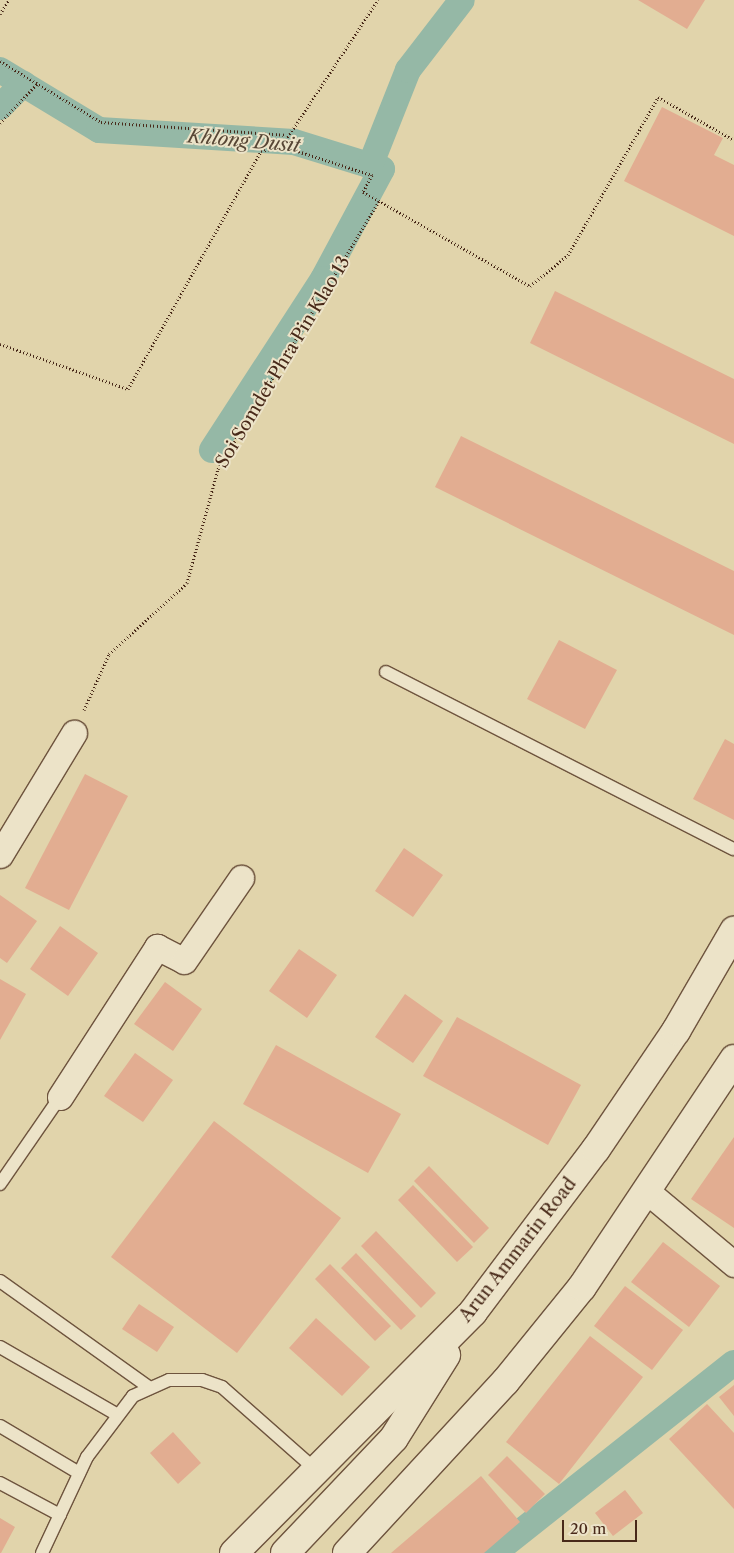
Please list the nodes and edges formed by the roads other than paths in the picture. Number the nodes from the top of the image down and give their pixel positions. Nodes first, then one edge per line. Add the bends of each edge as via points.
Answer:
1 (386, 672) dead end
2 (74, 733) road end
3 (734, 849) edge
4 (0, 855) edge
5 (241, 878) dead end
6 (734, 931) edge
7 (734, 1059) edge
8 (60, 1097) joint
9 (0, 1184) edge
10 (649, 1193) junction
11 (734, 1264) edge
12 (0, 1281) edge
13 (473, 1312) junction
14 (0, 1347) edge
15 (150, 1388) junction
16 (118, 1415) junction
17 (0, 1426) edge
18 (316, 1470) junction
19 (80, 1473) junction
20 (0, 1484) edge
21 (60, 1514) junction
22 (42, 1553) edge
23 (234, 1553) edge
24 (285, 1553) edge
25 (347, 1553) edge

1 - 3 lane
2 - 4 street
5 - 8 street via 184,960 157,947
6 - 13 main road, Arun Ammarin Road via 676,1031 596,1149
7 - 10 main road
8 - 9 lane
10 - 11 street
10 - 25 main road via 582,1287 505,1382
12 - 15 lane
13 - 18 main road, Arun Ammarin Road
13 - 24 main road via 394,1438
14 - 16 lane
15 - 16 lane via 133,1396
15 - 18 lane via 168,1380 202,1380 222,1387
16 - 19 lane
17 - 19 lane
18 - 23 main road, Arun Ammarin Road
19 - 21 lane
20 - 21 lane
21 - 22 lane

